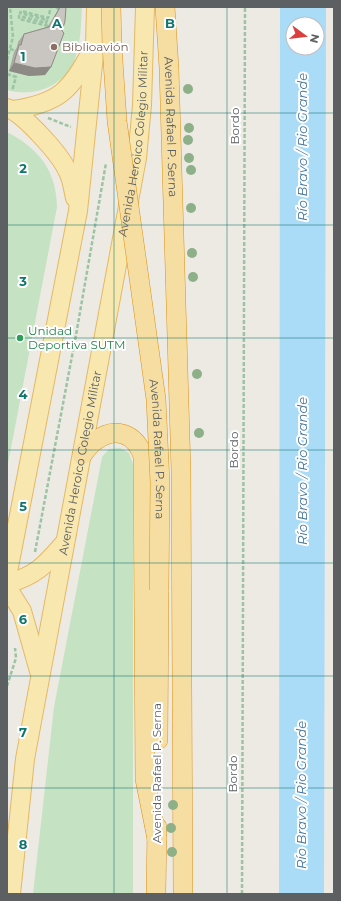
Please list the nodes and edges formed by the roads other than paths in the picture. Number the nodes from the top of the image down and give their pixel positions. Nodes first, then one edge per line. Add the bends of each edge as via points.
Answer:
1 (96, 7) edge
2 (111, 7) edge
3 (145, 7) edge
4 (165, 7) edge
5 (95, 45) junction
6 (11, 103) edge
7 (78, 211) junction
8 (82, 455) junction
9 (22, 502) junction
10 (7, 524) edge
11 (65, 542) junction
12 (7, 577) edge
13 (7, 585) edge
14 (40, 673) junction
15 (157, 838) junction
16 (10, 894) edge
17 (156, 894) edge
18 (183, 894) edge

1 - 5 main road
2 - 15 highway, Avenida Rafael P. Serna, bridge via 117,121 156,399 160,483
3 - 8 main road, Avenida Heroico Colegio Militar via 142,105 137,158
4 - 18 highway, Avenida Rafael P. Serna via 181,471
5 - 6 main road via 77,77 59,96 35,107
5 - 7 main road
6 - 7 main road via 48,143 68,172
7 - 9 main road
8 - 11 main road, Avenida Heroico Colegio Militar
8 - 15 highway via 101,437 118,433 136,440 143,456 145,779
9 - 10 main road
9 - 12 main road
11 - 13 main road via 29,577
11 - 14 main road, Avenida Heroico Colegio Militar
13 - 14 main road via 22,611
14 - 16 main road, Avenida Heroico Colegio Militar via 25,759
15 - 17 highway, Avenida Rafael P. Serna

